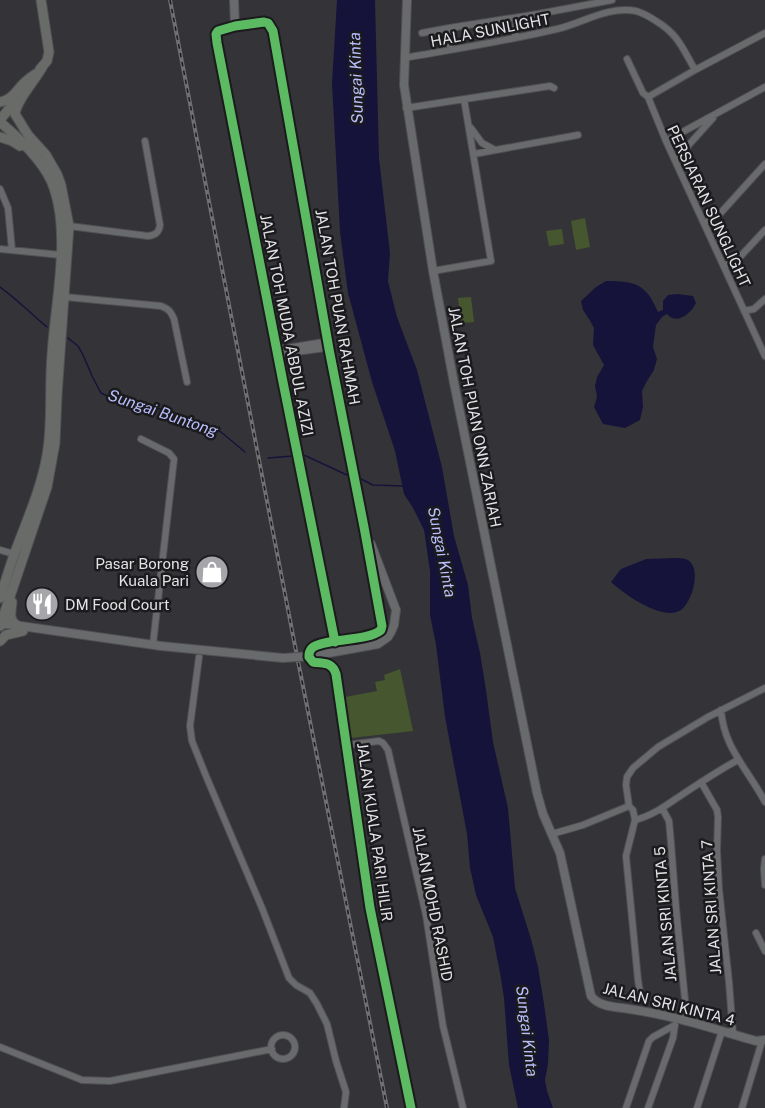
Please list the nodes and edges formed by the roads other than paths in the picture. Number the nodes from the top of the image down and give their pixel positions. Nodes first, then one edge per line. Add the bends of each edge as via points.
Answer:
1 (41, 0) edge
2 (234, 0) edge
3 (407, 0) edge
4 (612, 0) edge
5 (601, 1) edge
6 (606, 12) junction
7 (516, 18) junction
8 (235, 26) junction
9 (449, 28) junction
10 (422, 33) dead end
11 (765, 33) edge
12 (515, 37) junction
13 (450, 50) junction
14 (404, 58) junction
15 (627, 59) dead end
16 (40, 70) junction
17 (695, 70) junction
18 (765, 87) edge
19 (554, 88) dead end
20 (648, 97) junction
21 (464, 99) junction
22 (0, 102) edge
23 (406, 108) junction
24 (717, 114) junction
25 (0, 119) edge
26 (469, 125) junction
27 (28, 135) junction
28 (578, 135) dead end
29 (0, 137) edge
30 (145, 141) dead end
31 (666, 141) junction
32 (495, 150) junction
33 (474, 154) junction
34 (36, 158) junction
35 (675, 160) junction
36 (765, 164) edge
37 (0, 189) edge
38 (2, 198) edge
39 (704, 223) junction
40 (69, 225) junction
41 (765, 230) edge
42 (0, 249) edge
43 (12, 250) junction
44 (61, 255) junction
45 (724, 266) junction
46 (433, 271) junction
47 (65, 297) junction
48 (765, 299) edge
49 (744, 311) junction
50 (327, 339) junction
51 (277, 348) junction
52 (329, 349) junction
53 (287, 350) junction
54 (765, 354) edge
55 (279, 356) junction
56 (188, 382) dead end
57 (141, 439) dead end
58 (364, 527) junction
59 (0, 550) edge
60 (15, 554) junction
61 (12, 591) junction
62 (0, 598) edge
63 (379, 604) junction
64 (395, 607) junction
65 (0, 610) edge
66 (0, 625) edge
67 (20, 628) junction
68 (381, 630) joint
69 (0, 641) edge
70 (335, 642) junction
71 (157, 645) junction
72 (199, 657) dead end
73 (765, 688) edge
74 (721, 710) junction
75 (347, 745) junction
76 (738, 760) junction
77 (700, 782) junction
78 (765, 802) edge
79 (629, 806) junction
80 (662, 808) junction
81 (635, 820) junction
82 (552, 834) junction
83 (765, 860) edge
84 (765, 885) edge
85 (756, 933) dead end
86 (765, 951) edge
87 (641, 998) dead end
88 (679, 1021) junction
89 (722, 1031) junction
90 (733, 1034) junction
91 (764, 1040) edge
92 (0, 1047) edge
93 (272, 1048) dead end
94 (344, 1108) edge
95 (411, 1108) edge
96 (463, 1108) edge
97 (626, 1108) edge
98 (648, 1108) edge
99 (698, 1108) edge
100 (742, 1108) edge

1 - 16 main road via 49,52
2 - 8 street
3 - 14 street, JALAN TOH PUAN ONN ZARIAH
4 - 5 street
5 - 6 street
5 - 7 street
6 - 12 street, HALA SUNLIGHT via 559,29
6 - 17 street, HALA SUNLIGHT via 637,12 664,26 676,36
7 - 9 street
7 - 12 street
8 - 50 street, JALAN TOH PUAN RAHMAH via 264,22 273,31
8 - 51 street, JALAN TOH MUDA ABDUL AZIZI via 218,31 217,43
9 - 10 street
9 - 13 street
11 - 17 street
12 - 13 street, HALA SUNLIGHT
13 - 14 street, HALA SUNLIGHT
14 - 23 street, JALAN TOH PUAN ONN ZARIAH
15 - 20 street, PERSIARAN SUNGLIGHT
16 - 22 main road via 11,98
16 - 25 main road
16 - 27 main road via 15,111
17 - 20 street
18 - 24 street
19 - 21 street
20 - 31 street, PERSIARAN SUNGLIGHT
21 - 23 street
21 - 26 street
23 - 46 street, JALAN TOH PUAN ONN ZARIAH
24 - 31 street
24 - 35 street
25 - 27 main road
25 - 34 main road
26 - 32 street via 482,142
26 - 33 street
27 - 40 main road via 57,174
28 - 32 street
29 - 34 main road
30 - 40 street via 160,225 157,233 148,236
31 - 35 street, PERSIARAN SUNGLIGHT
32 - 33 street
33 - 46 street via 490,261
34 - 44 main road via 54,188 61,222
35 - 39 street, PERSIARAN SUNGLIGHT
36 - 39 street via 717,217
37 - 38 street
38 - 43 street via 8,208
39 - 45 street, PERSIARAN SUNGLIGHT
40 - 47 main road
41 - 45 street via 738,259
42 - 43 street
43 - 44 street
44 - 60 main road via 47,456
45 - 49 street, PERSIARAN SUNGLIGHT
46 - 82 street, JALAN TOH PUAN ONN ZARIAH via 537,793
47 - 56 street via 167,308 174,319
47 - 61 main road via 55,443 47,487
48 - 49 street via 754,309
49 - 54 street, PERSIARAN SUNGLIGHT
50 - 52 street, JALAN TOH PUAN RAHMAH
50 - 53 street
51 - 53 street
51 - 55 street, JALAN TOH MUDA ABDUL AZIZI
52 - 53 street
52 - 58 street, JALAN TOH PUAN RAHMAH
53 - 55 street
55 - 70 street, JALAN TOH MUDA ABDUL AZIZI
57 - 71 street via 169,453 174,461
58 - 63 street, JALAN TOH PUAN RAHMAH
58 - 64 street
59 - 60 street
60 - 62 main road
60 - 65 main road
61 - 66 main road
61 - 67 main road via 10,618
63 - 64 street
63 - 68 street, JALAN TOH PUAN RAHMAH
64 - 71 street, bridge via 391,632 378,644 312,657 284,658
66 - 67 street
67 - 69 main road
67 - 71 street
68 - 70 street, JALAN KUALA PARI HILIR
70 - 75 street, JALAN KUALA PARI HILIR via 314,646 309,657 334,669
72 - 94 street via 190,726 192,741 289,978 310,993 327,1024 346,1092
73 - 74 street
74 - 76 street via 722,727
74 - 79 street via 658,747 633,768 626,785
75 - 95 street, JALAN KUALA PARI HILIR via 370,908
75 - 96 street, JALAN MOHD RASHID via 379,741 388,750 424,905 443,1026
76 - 77 street
76 - 78 street
77 - 80 street
77 - 90 street, JALAN SRI KINTA 7 via 718,817 719,890
79 - 81 street
79 - 82 street
80 - 81 street
80 - 88 street, JALAN SRI KINTA 5 via 669,821 686,1010
81 - 87 street via 626,856
82 - 88 street, JALAN SRI KINTA 4 via 560,853 591,996 599,1004
83 - 84 street
85 - 86 street
88 - 89 street, JALAN SRI KINTA 4
88 - 97 street via 649,1041
88 - 98 street, JALAN SRI KINTA 5
89 - 90 street, JALAN SRI KINTA 4
89 - 99 street
90 - 91 street, JALAN SRI KINTA 4
91 - 100 street
92 - 93 street via 82,1080 110,1081

